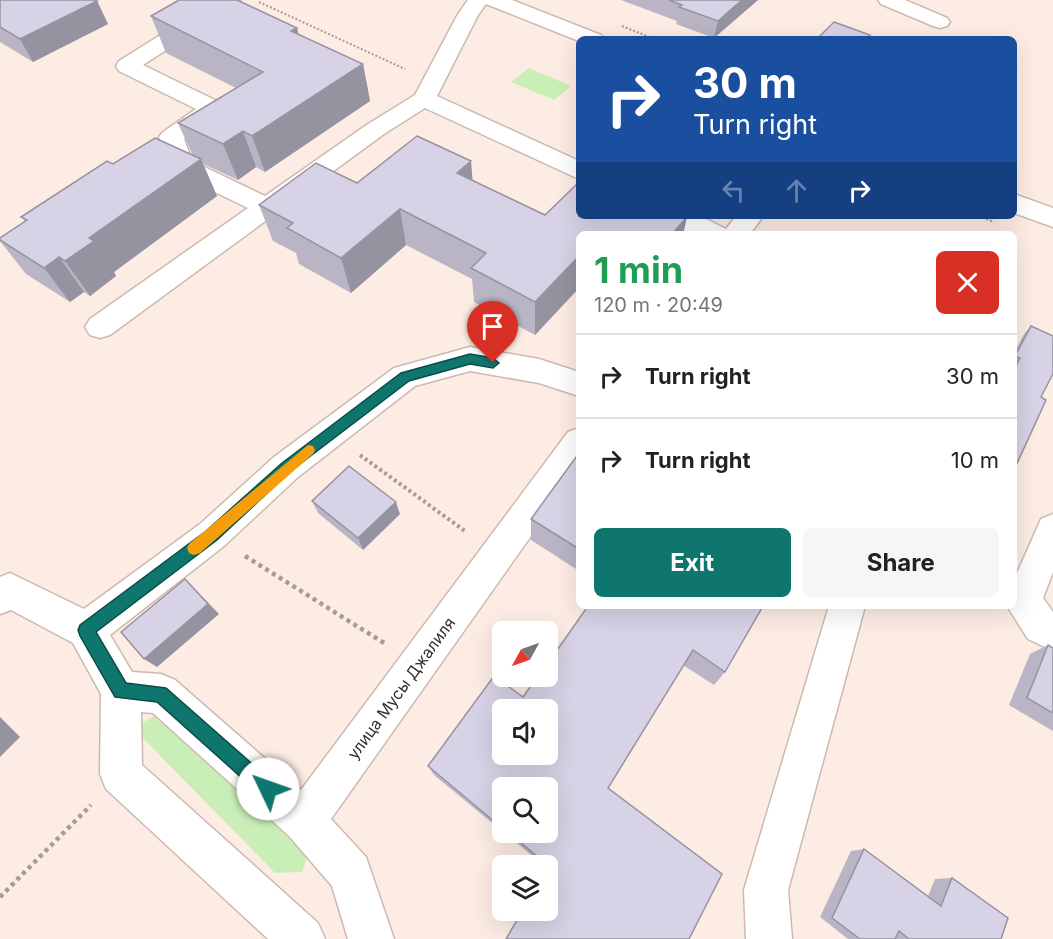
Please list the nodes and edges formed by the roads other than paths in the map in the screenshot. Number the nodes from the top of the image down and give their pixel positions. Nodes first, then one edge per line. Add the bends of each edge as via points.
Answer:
1 (230, 0) edge
2 (479, 0) edge
3 (494, 0) edge
4 (888, 0) edge
5 (527, 5) edge
6 (588, 36) edge
7 (928, 36) edge
8 (428, 90) junction
9 (576, 169) edge
10 (1017, 204) edge
11 (267, 207) junction
12 (1053, 218) edge
13 (684, 219) edge
14 (748, 219) edge
15 (710, 231) edge
16 (738, 231) edge
17 (100, 327) dead end
18 (576, 383) edge
19 (576, 446) edge
20 (1053, 530) edge
21 (0, 597) edge
22 (845, 609) edge
23 (86, 630) junction
24 (1053, 633) edge
25 (121, 691) junction
26 (304, 821) junction
27 (302, 939) edge
28 (371, 939) edge
29 (769, 939) edge

1 - 11 street via 127,66 213,108 171,138 182,166
2 - 8 street
3 - 5 street
4 - 7 street via 946,14
5 - 6 street
8 - 9 street
8 - 11 street
10 - 12 street
11 - 17 street
13 - 15 street
14 - 16 street
18 - 23 street via 470,359 405,377 286,467 212,536
19 - 26 street, улица Мусы Джалиля
20 - 24 street via 1023,601 1041,626
21 - 23 street via 10,590
22 - 29 street via 766,890
23 - 25 street
25 - 26 street via 161,694
25 - 27 street via 121,774
26 - 28 street via 350,873

